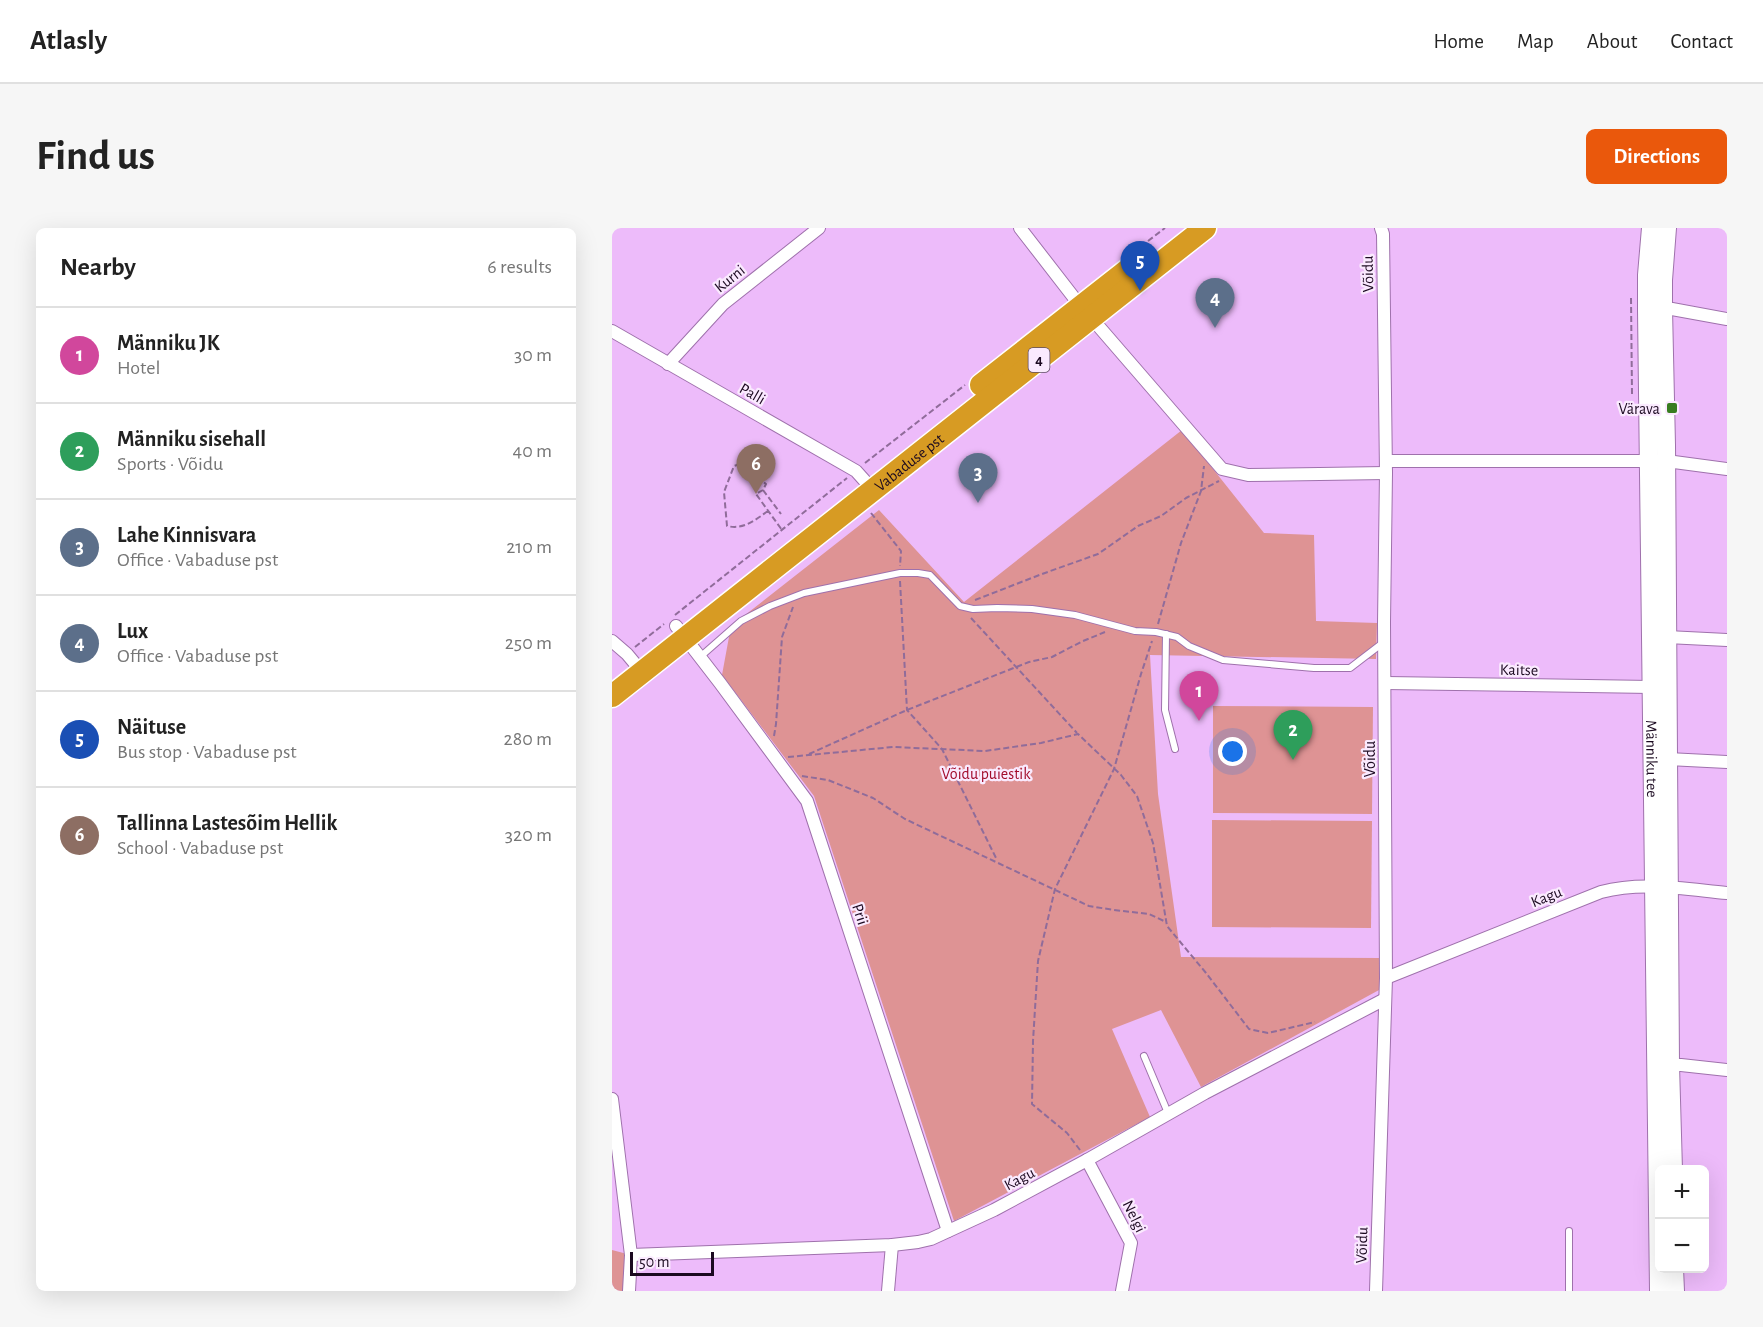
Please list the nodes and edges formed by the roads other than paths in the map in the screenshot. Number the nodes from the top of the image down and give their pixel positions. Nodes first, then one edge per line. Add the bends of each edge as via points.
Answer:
1 (819, 228) edge
2 (1020, 228) edge
3 (1180, 228) edge
4 (1205, 228) edge
5 (1380, 228) edge
6 (1652, 228) edge
7 (1667, 228) edge
8 (1655, 309) junction
9 (1087, 312) junction
10 (1727, 319) edge
11 (612, 331) edge
12 (668, 364) junction
13 (1658, 462) junction
14 (1386, 467) junction
15 (1727, 469) edge
16 (864, 486) junction
17 (681, 632) junction
18 (1166, 634) junction
19 (1659, 636) junction
20 (1727, 640) edge
21 (612, 641) edge
22 (1385, 642) junction
23 (700, 657) junction
24 (634, 662) junction
25 (612, 676) edge
26 (1386, 684) junction
27 (1659, 687) junction
28 (612, 696) edge
29 (1175, 749) dead end
30 (1660, 759) junction
31 (1727, 762) edge
32 (1661, 887) junction
33 (1727, 893) edge
34 (1386, 978) junction
35 (1385, 999) junction
36 (1144, 1056) dead end
37 (1663, 1065) junction
38 (1727, 1070) edge
39 (612, 1099) edge
40 (1168, 1113) junction
41 (1087, 1160) junction
42 (1673, 1165) edge
43 (948, 1231) junction
44 (1569, 1231) dead end
45 (892, 1245) junction
46 (631, 1255) junction
47 (1674, 1273) edge
48 (629, 1291) edge
49 (888, 1291) edge
50 (1122, 1291) edge
51 (1376, 1291) edge
52 (1569, 1291) edge
53 (1659, 1291) edge
54 (1675, 1291) edge

1 - 12 street, Kurni via 723,304
2 - 9 street
3 - 9 highway, Vabaduse pst / 4
4 - 9 highway, Vabaduse pst / 4
5 - 14 street, Võidu
6 - 8 street, Männiku tee via 1647,275
7 - 8 street, Männiku tee via 1663,280
8 - 10 street
8 - 13 street, Männiku tee
9 - 14 street via 1222,469 1248,475
9 - 16 highway, Vabaduse pst / 4
11 - 12 street, Palli
12 - 16 street, Palli
13 - 14 street
13 - 15 street
13 - 19 street, Männiku tee
14 - 22 street, Võidu
16 - 17 highway, Vabaduse pst / 4
17 - 23 street, Prii
17 - 24 highway, Vabaduse pst / 4
18 - 22 lane via 1223,660 1314,668 1350,668
18 - 23 lane via 1032,609 973,609 960,606 930,575 900,573 797,595 770,606 741,621
18 - 29 lane via 1165,710
19 - 20 street
19 - 27 street, Männiku tee
21 - 24 street
22 - 26 street, Võidu
23 - 43 street, Prii via 807,801
24 - 25 highway, Vabaduse pst / 4
24 - 28 highway, Vabaduse pst / 4
26 - 27 street, Kaitse
26 - 34 street, Võidu
27 - 30 street, Männiku tee
30 - 31 street
30 - 32 street, Männiku tee
32 - 33 street, Kagu
32 - 34 street, Kagu via 1621,887 1601,892
32 - 37 street, Männiku tee
34 - 35 street, Võidu
35 - 40 street, Kagu
35 - 51 street, Võidu
36 - 40 lane
37 - 38 street
37 - 42 street, Männiku tee
37 - 53 street, Männiku tee
39 - 46 street
40 - 41 street, Kagu
41 - 43 street, Kagu
41 - 50 street, Nelgi via 1131,1243
43 - 45 street, Kagu via 931,1239
44 - 52 lane
45 - 46 street, Kagu
45 - 49 street
46 - 48 street
47 - 54 street

